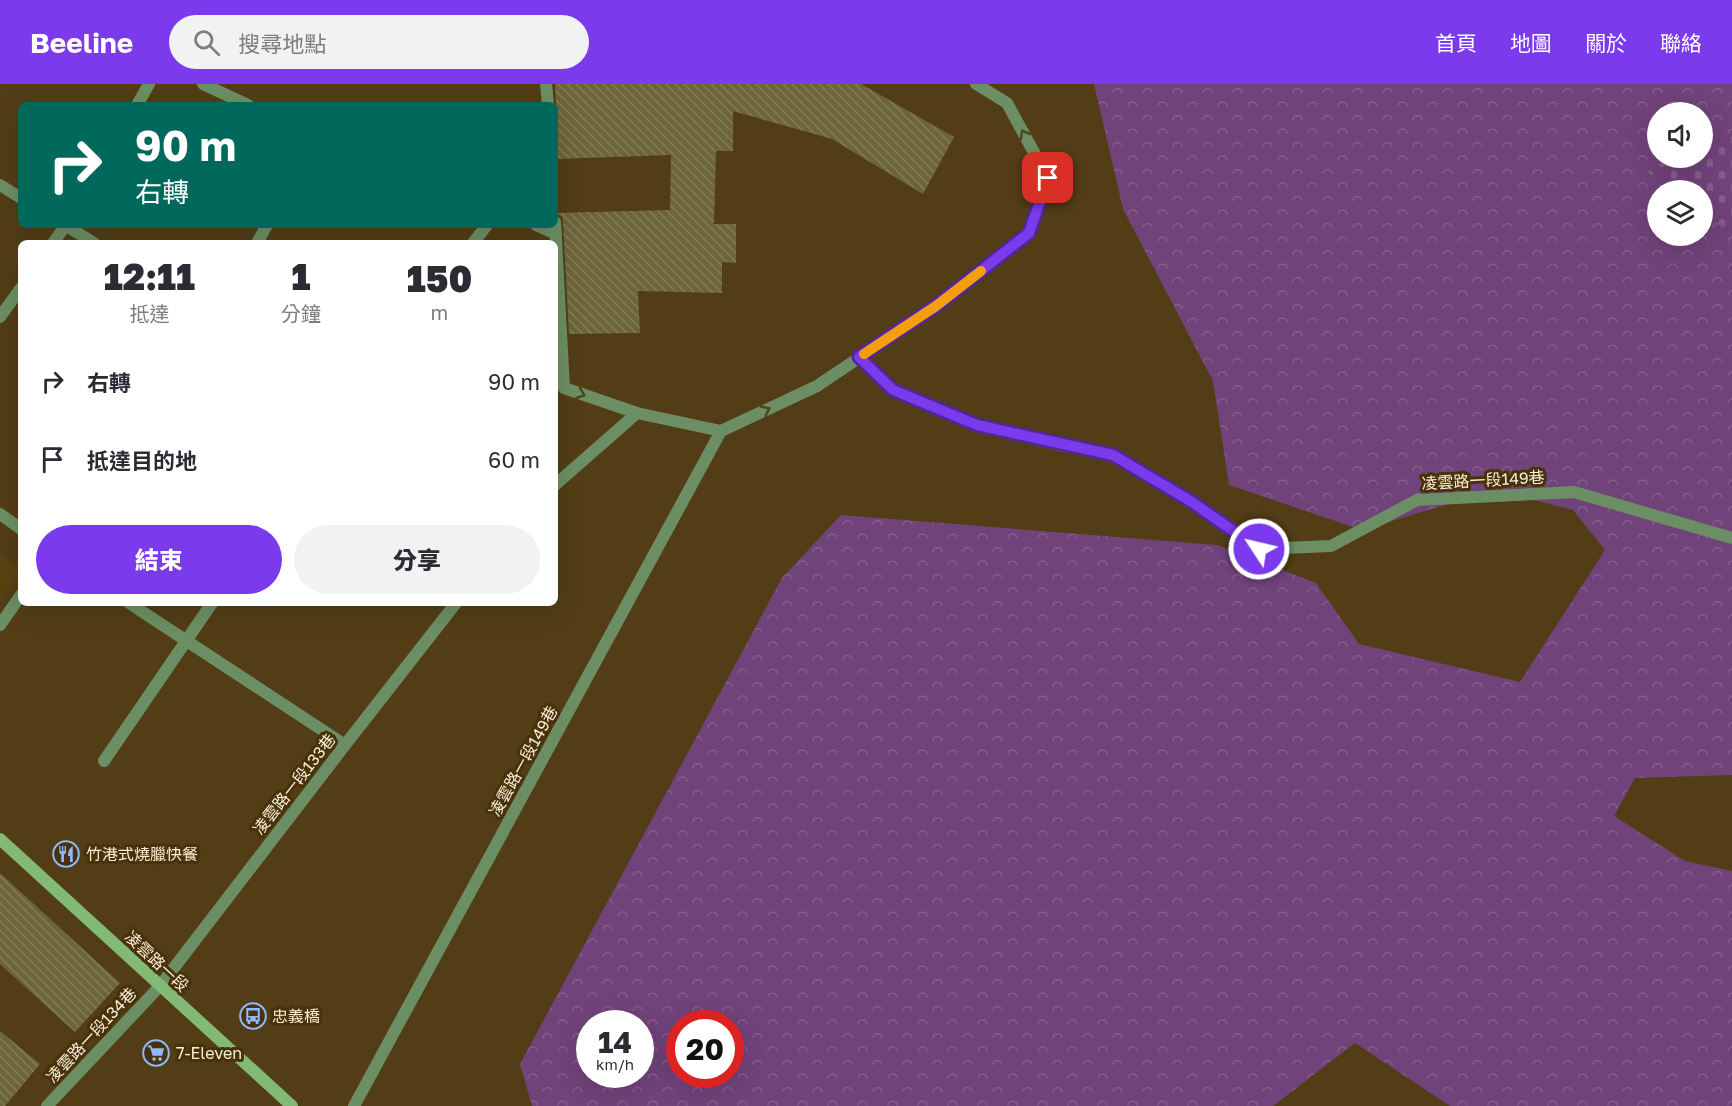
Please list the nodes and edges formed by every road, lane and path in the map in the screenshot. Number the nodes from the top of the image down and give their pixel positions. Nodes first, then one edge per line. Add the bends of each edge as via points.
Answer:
1 (149, 84) edge
2 (202, 84) edge
3 (546, 84) edge
4 (976, 84) edge
5 (139, 102) edge
6 (241, 102) edge
7 (548, 102) edge
8 (0, 185) edge
9 (18, 196) edge
10 (70, 228) edge
11 (485, 228) edge
12 (89, 240) edge
13 (475, 240) edge
14 (558, 281) edge
15 (18, 292) edge
16 (0, 317) edge
17 (859, 357) junction
18 (637, 413) junction
19 (721, 431) junction
20 (558, 482) edge
21 (0, 514) edge
22 (18, 527) edge
23 (1732, 538) edge
24 (18, 599) edge
25 (134, 606) edge
26 (210, 606) edge
27 (454, 606) edge
28 (0, 625) edge
29 (186, 640) junction
30 (345, 745) junction
31 (104, 761) dead end
32 (0, 839) edge
33 (160, 986) junction
34 (47, 1106) edge
35 (292, 1106) edge
36 (354, 1106) edge

1 - 5 lane
2 - 6 lane
3 - 7 lane
17 -> 4 lane via 936,306 1029,233 1048,178 1007,103
8 - 9 lane
10 - 12 lane
11 - 13 lane
14 -> 18 lane via 564,388
15 - 16 lane
19 -> 17 lane via 817,386
17 - 23 lane, 凌雲路一段149巷 via 893,390 977,425 1113,455 1192,502 1259,549 1331,546 1417,500 1574,492
18 - 19 lane
18 - 20 lane
19 - 36 lane, 凌雲路一段149巷
21 - 22 lane
24 - 28 lane
25 - 29 lane
26 - 29 lane
27 - 30 lane, 凌雲路一段133巷
29 - 30 lane
29 - 31 lane
30 - 33 lane, 凌雲路一段133巷
32 - 33 street, 凌雲路一段
33 - 34 lane, 凌雲路一段134巷
33 - 35 street, 凌雲路一段

